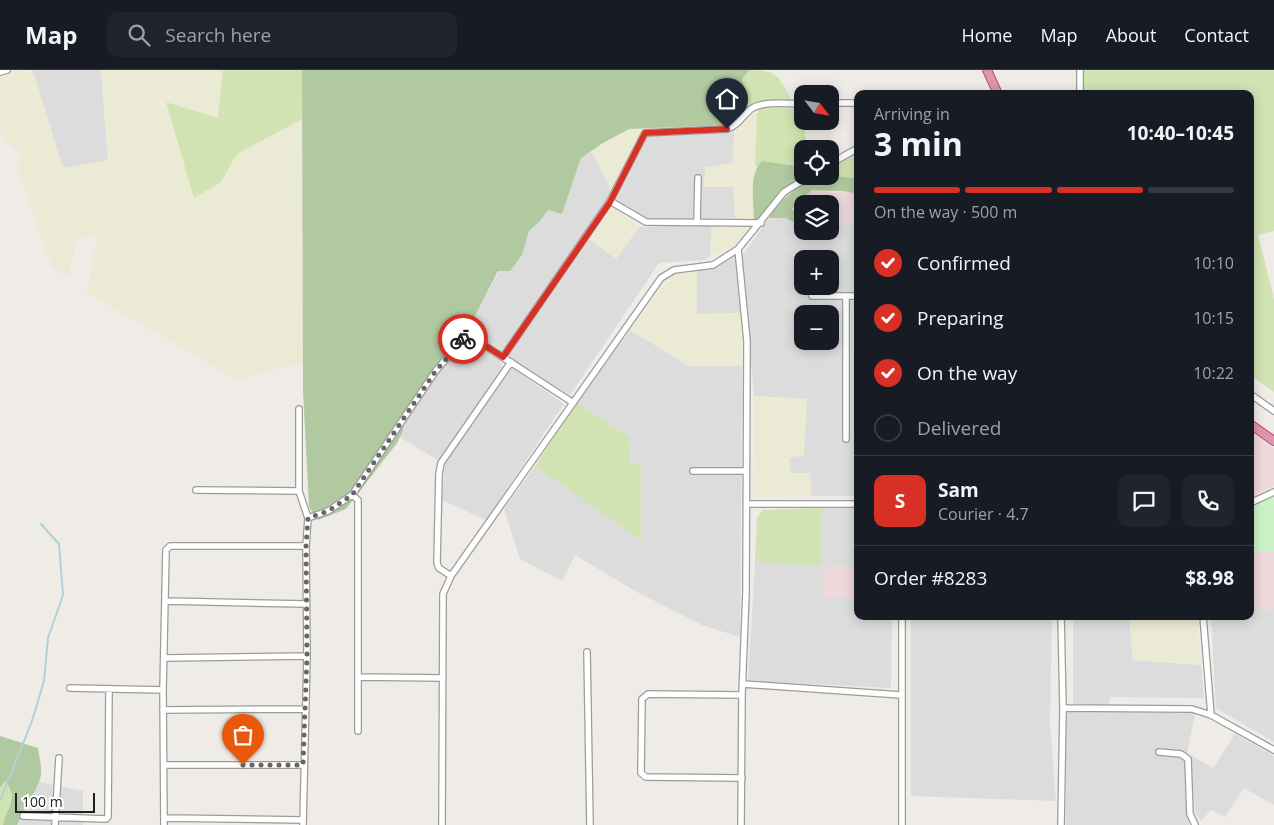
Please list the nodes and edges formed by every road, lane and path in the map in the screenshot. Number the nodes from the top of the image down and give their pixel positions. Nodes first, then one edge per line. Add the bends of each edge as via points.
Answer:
1 (7, 70) edge
2 (987, 70) edge
3 (1080, 70) edge
4 (0, 72) edge
5 (996, 90) edge
6 (1080, 90) edge
7 (839, 103) edge
8 (854, 103) edge
9 (794, 104) edge
10 (854, 150) edge
11 (839, 159) edge
12 (698, 178) dead end
13 (795, 185) edge
14 (610, 202) junction
15 (697, 222) junction
16 (761, 223) junction
17 (738, 249) junction
18 (812, 295) edge
19 (846, 296) junction
20 (854, 296) edge
21 (503, 357) junction
22 (511, 362) junction
23 (1254, 397) edge
24 (572, 402) junction
25 (299, 410) dead end
26 (1274, 411) edge
27 (1254, 427) edge
28 (846, 439) dead end
29 (1274, 442) edge
30 (693, 470) dead end
31 (746, 471) junction
32 (196, 490) dead end
33 (299, 491) junction
34 (1274, 492) edge
35 (352, 495) junction
36 (1254, 501) edge
37 (746, 504) junction
38 (854, 504) edge
39 (308, 518) junction
40 (306, 546) junction
41 (451, 576) junction
42 (165, 602) junction
43 (306, 604) junction
44 (902, 620) edge
45 (1061, 620) edge
46 (1203, 620) edge
47 (587, 652) dead end
48 (307, 656) junction
49 (164, 658) junction
50 (358, 678) junction
51 (443, 678) junction
52 (743, 684) junction
53 (70, 688) dead end
54 (163, 690) junction
55 (109, 691) junction
56 (742, 695) junction
57 (901, 695) junction
58 (1063, 708) junction
59 (306, 709) junction
60 (163, 710) junction
61 (1211, 715) junction
62 (358, 731) dead end
63 (1274, 750) edge
64 (1159, 752) dead end
65 (59, 758) dead end
66 (164, 765) junction
67 (303, 765) junction
68 (742, 778) junction
69 (23, 816) dead end
70 (56, 816) junction
71 (164, 822) edge
72 (303, 823) edge
73 (55, 825) edge
74 (442, 825) edge
75 (590, 825) edge
76 (741, 825) edge
77 (902, 825) edge
78 (1061, 825) edge
79 (1195, 825) edge

1 - 4 street
2 - 5 highway
3 - 6 street
7 - 8 street
9 - 14 street via 762,104 727,129 648,131
10 - 11 street
12 - 15 street
13 - 16 street via 784,192
14 - 15 street via 642,222
14 - 21 street
15 - 16 street
16 - 17 street
17 - 24 street via 713,265 674,270 661,278
17 - 31 street via 747,341
18 - 19 street
19 - 20 street
19 - 28 street
21 - 22 street
21 - 35 street via 465,336 435,372
22 - 24 street
22 - 41 street via 441,463 437,563
23 - 26 street
24 - 41 street
25 - 33 street
27 - 29 highway
30 - 31 street
31 - 37 street
32 - 33 street
33 - 39 street
34 - 36 street
35 - 39 street via 328,511
35 - 50 street via 358,500
37 - 38 street
37 - 52 street
39 - 40 street
40 - 42 street via 170,546 166,550
40 - 43 street
41 - 51 street via 443,594
42 - 43 street
42 - 49 street
43 - 48 street
44 - 57 street
45 - 58 street
46 - 61 street
47 - 75 street
48 - 49 street
48 - 59 street
49 - 54 street
50 - 51 street
50 - 62 street
51 - 74 street
52 - 56 street
52 - 57 street
53 - 55 street
54 - 55 street
54 - 60 street
55 - 70 street via 109,816 106,819
56 - 68 street
56 - 68 street via 644,696 641,773 646,777
57 - 77 street
58 - 61 street via 1192,709
58 - 78 street
59 - 60 street
59 - 67 street
60 - 66 street
61 - 63 street
64 - 79 street via 1181,754 1188,759 1190,814
65 - 70 street
66 - 67 street
66 - 71 street
67 - 72 street
68 - 76 street
69 - 70 street
70 - 73 street
71 - 72 street

